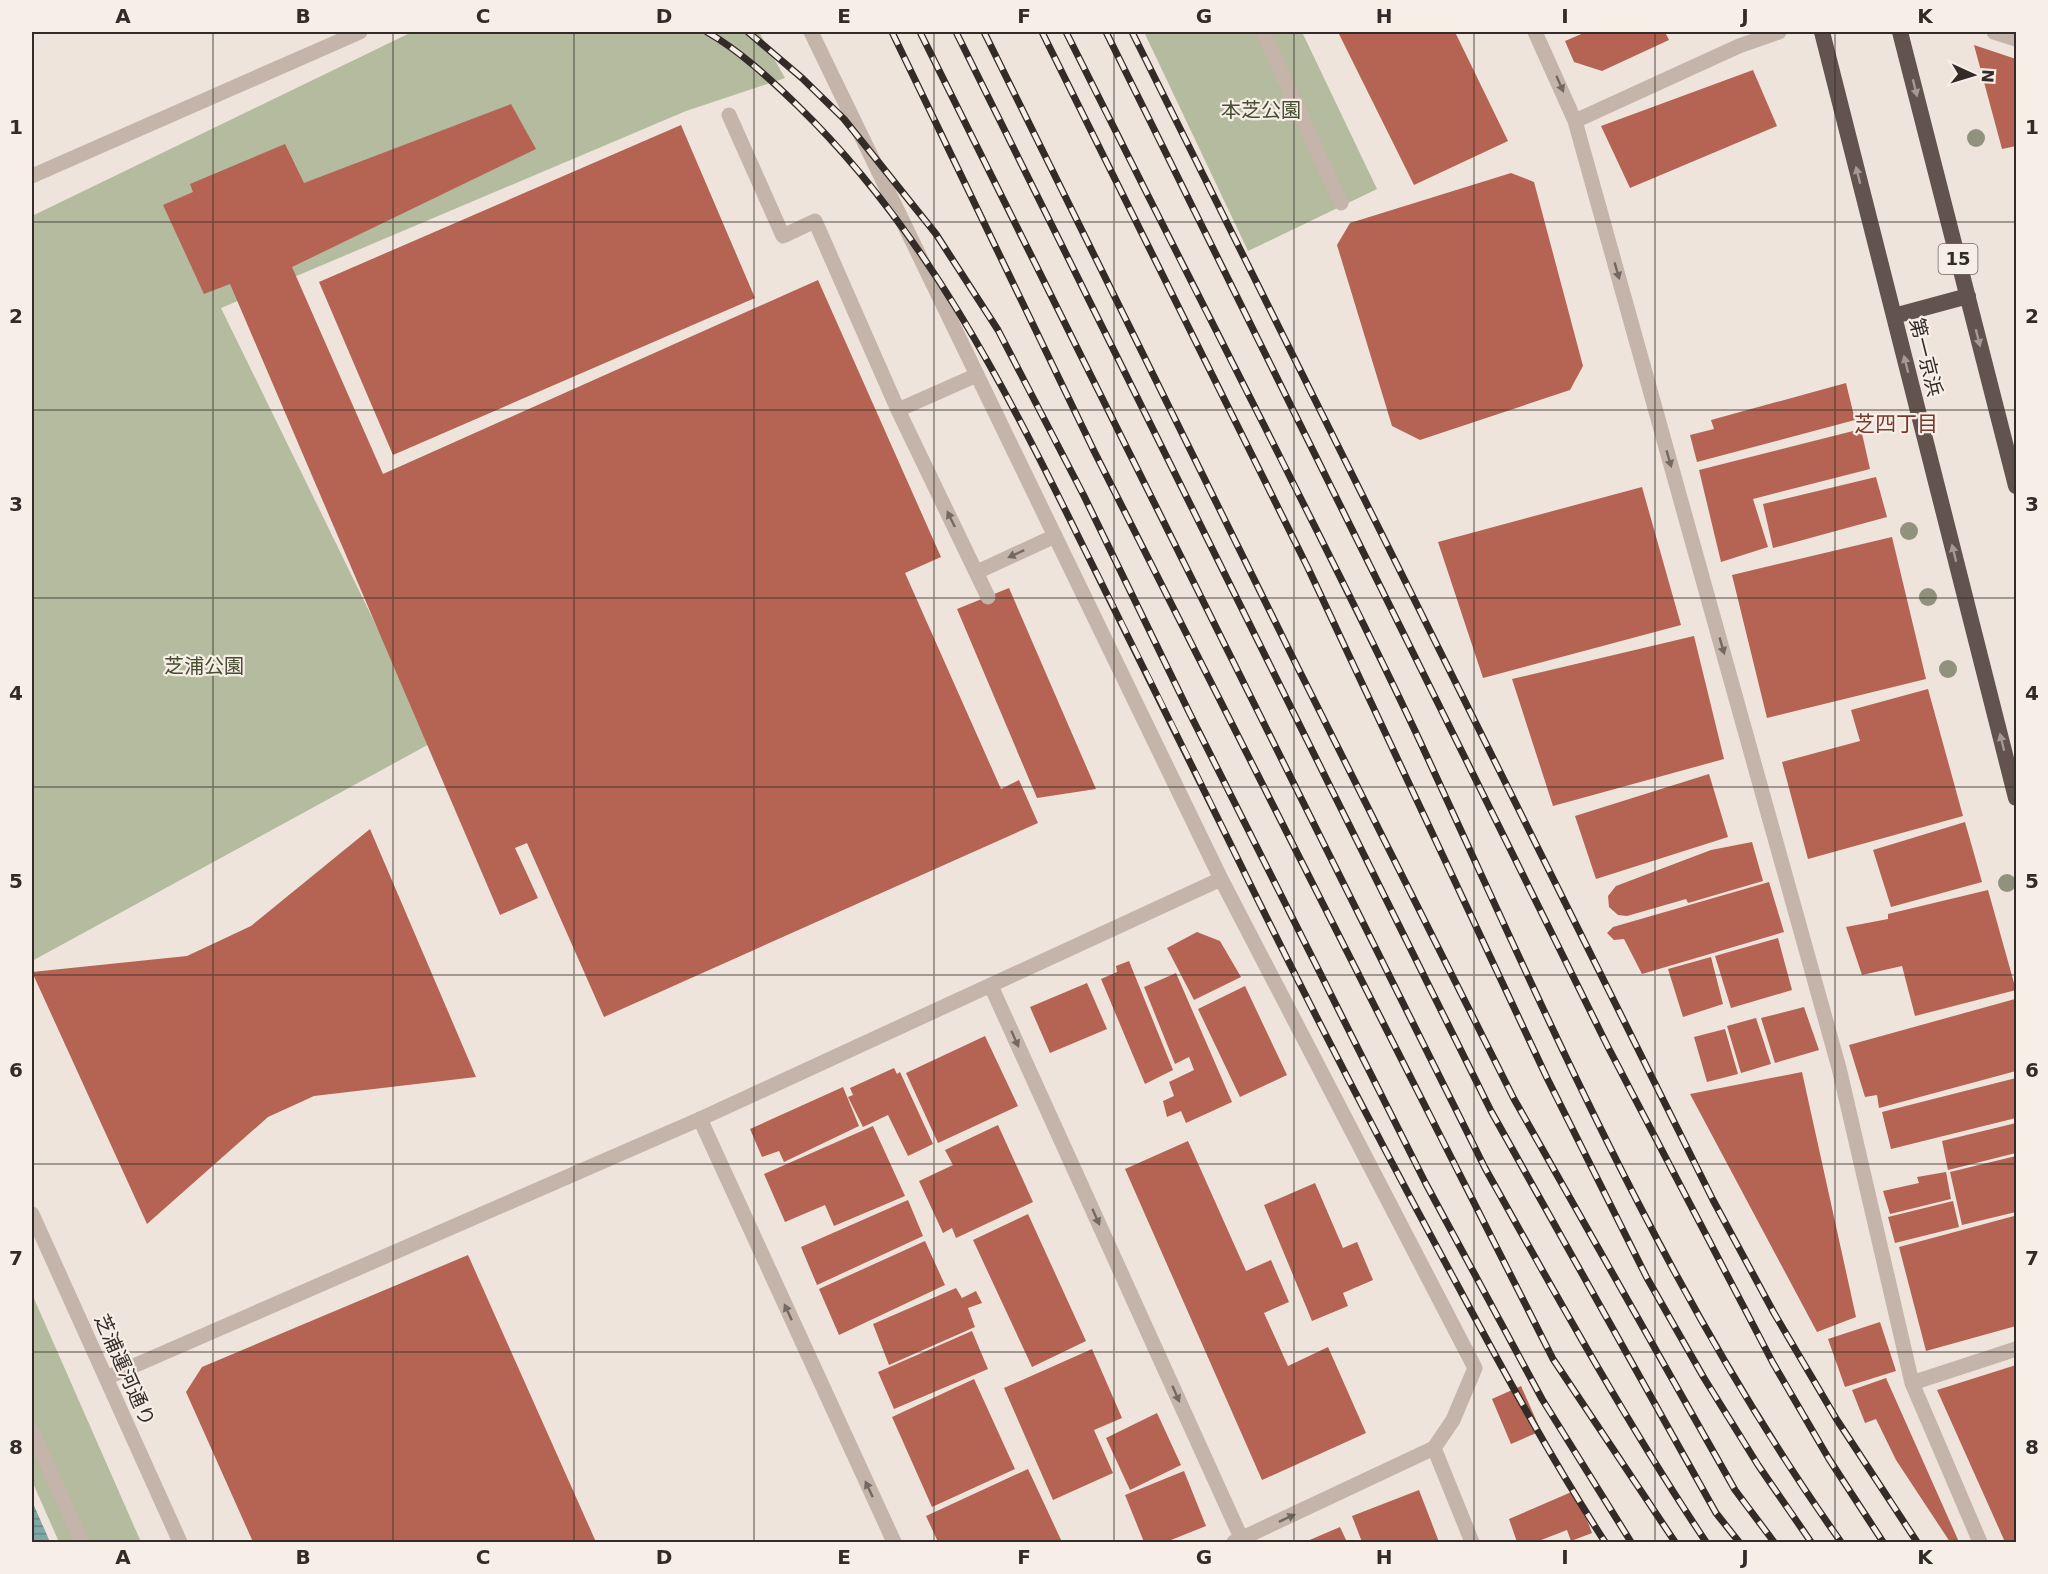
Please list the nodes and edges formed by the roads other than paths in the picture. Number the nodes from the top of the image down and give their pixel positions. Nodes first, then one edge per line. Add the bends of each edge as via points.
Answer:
1 (360, 32) edge
2 (811, 32) edge
3 (1263, 32) edge
4 (1535, 32) edge
5 (1779, 32) edge
6 (1822, 32) edge
7 (1900, 32) edge
8 (1994, 32) edge
9 (2016, 39) edge
10 (729, 115) dead end
11 (1575, 121) junction
12 (32, 176) edge
13 (1341, 203) dead end
14 (1968, 296) junction
15 (1894, 316) junction
16 (977, 375) junction
17 (898, 410) junction
18 (2016, 486) edge
19 (1055, 536) junction
20 (977, 572) junction
21 (988, 597) dead end
22 (2016, 798) edge
23 (1221, 879) junction
24 (991, 986) junction
25 (700, 1119) junction
26 (32, 1214) edge
27 (2016, 1349) edge
28 (106, 1378) junction
29 (1912, 1383) junction
30 (32, 1431) edge
31 (1434, 1448) junction
32 (1240, 1541) edge
33 (82, 1542) edge
34 (180, 1542) edge
35 (894, 1542) edge
36 (1472, 1542) edge
37 (1980, 1542) edge

1 - 12 street
2 - 16 street
3 - 13 street
4 -> 11 street
5 - 11 street via 1739,46
15 -> 6 highway, 第一京浜
7 -> 14 highway, 15
8 - 9 street
10 - 17 street via 783,236 815,221
11 -> 29 street via 1839,1068
14 - 15 highway
14 -> 18 highway, 15
22 -> 15 highway, 第一京浜
16 - 17 street
16 - 19 street
20 -> 17 street
19 -> 20 street
19 - 23 street
20 - 21 street
23 - 24 street
23 - 31 street via 1475,1368 1453,1420
24 - 25 street
24 -> 32 street
25 - 28 street
35 -> 25 street
26 - 28 street, 芝浦運河通り
27 - 29 street
28 - 34 street, 芝浦運河通り
29 - 37 street
30 - 33 street
32 -> 31 street
31 - 36 street

